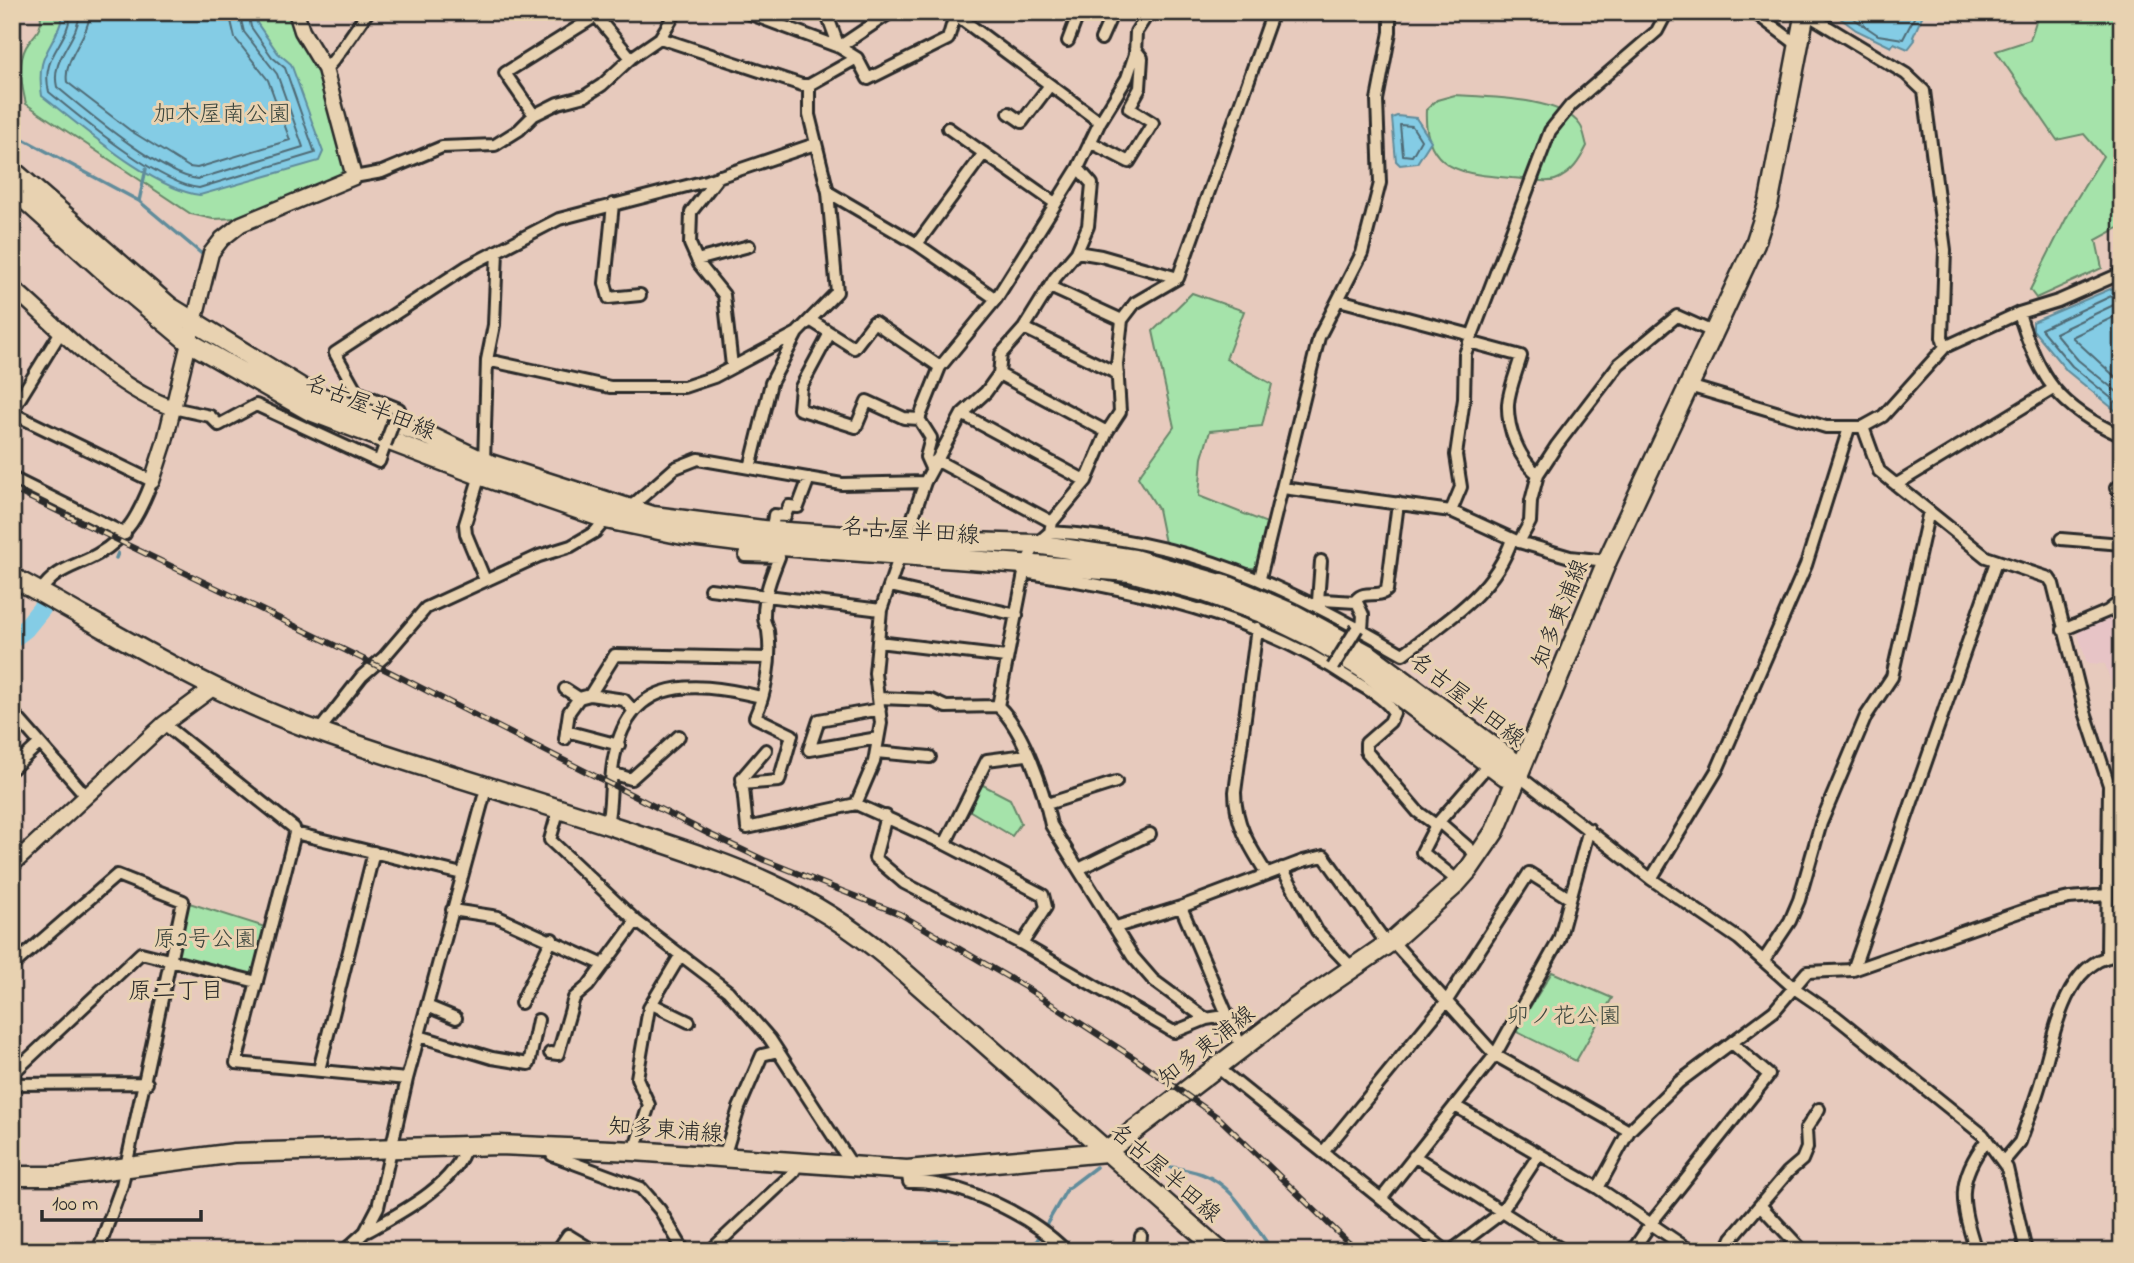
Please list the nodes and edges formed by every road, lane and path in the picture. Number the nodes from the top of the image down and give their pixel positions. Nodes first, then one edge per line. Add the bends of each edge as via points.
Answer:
1 (296, 12) edge
2 (368, 12) edge
3 (745, 12) edge
4 (826, 12) edge
5 (891, 12) edge
6 (1079, 12) edge
7 (1113, 12) edge
8 (1149, 12) edge
9 (1273, 12) edge
10 (1390, 12) edge
11 (1667, 12) edge
12 (1754, 12) edge
13 (1805, 12) edge
14 (956, 13) edge
15 (672, 14) edge
16 (660, 38) junction
17 (1101, 39) dead end
18 (1068, 41) dead end
19 (1799, 46) junction
20 (839, 47) junction
21 (1135, 49) junction
22 (631, 58) junction
23 (857, 58) junction
24 (325, 69) junction
25 (809, 85) junction
26 (1050, 85) junction
27 (1010, 113) dead end
28 (534, 115) junction
29 (1100, 122) junction
30 (948, 128) dead end
31 (1090, 142) junction
32 (815, 144) junction
33 (984, 153) junction
34 (1077, 168) junction
35 (12, 170) edge
36 (719, 176) junction
37 (354, 177) junction
38 (12, 188) edge
39 (828, 192) junction
40 (1055, 203) junction
41 (613, 204) junction
42 (918, 244) junction
43 (749, 246) dead end
44 (497, 251) junction
45 (1076, 254) junction
46 (697, 260) junction
47 (2122, 273) edge
48 (1178, 278) junction
49 (12, 287) edge
50 (1050, 287) junction
51 (640, 295) dead end
52 (996, 299) junction
53 (1339, 300) junction
54 (2019, 313) junction
55 (810, 320) junction
56 (1122, 320) junction
57 (192, 322) junction
58 (1024, 328) junction
59 (62, 330) junction
60 (830, 333) junction
61 (1715, 333) junction
62 (797, 334) junction
63 (1470, 338) junction
64 (189, 342) junction
65 (1945, 346) junction
66 (487, 360) junction
67 (732, 366) junction
68 (940, 367) junction
69 (999, 374) junction
70 (1118, 374) junction
71 (1689, 386) junction
72 (2053, 389) junction
73 (173, 408) junction
74 (12, 412) edge
75 (962, 414) junction
76 (919, 419) junction
77 (1863, 427) junction
78 (1849, 428) junction
79 (1107, 432) junction
80 (2122, 436) edge
81 (934, 464) junction
82 (750, 468) junction
83 (483, 469) junction
84 (1538, 474) junction
85 (12, 478) edge
86 (809, 478) junction
87 (152, 481) junction
88 (1086, 481) junction
89 (925, 482) junction
90 (1897, 484) junction
91 (1283, 488) junction
92 (1398, 503) junction
93 (627, 510) junction
94 (1451, 511) junction
95 (1929, 511) junction
96 (606, 519) junction
97 (772, 531) junction
98 (1046, 533) junction
99 (125, 534) junction
100 (2062, 539) dead end
101 (1516, 541) junction
102 (747, 543) junction
103 (2122, 544) edge
104 (905, 547) junction
105 (1321, 561) dead end
106 (1606, 561) junction
107 (1996, 562) junction
108 (1025, 567) junction
109 (12, 577) edge
110 (1260, 578) junction
111 (485, 580) junction
112 (890, 586) junction
113 (710, 589) dead end
114 (40, 592) junction
115 (765, 595) junction
116 (2122, 600) edge
117 (1317, 602) junction
118 (1356, 602) junction
119 (881, 610) junction
120 (1017, 615) junction
121 (1258, 628) junction
122 (1360, 629) junction
123 (2063, 630) junction
124 (878, 642) junction
125 (1006, 657) junction
126 (768, 658) junction
127 (1333, 667) junction
128 (214, 687) junction
129 (565, 689) dead end
130 (585, 697) junction
131 (761, 697) junction
132 (879, 704) junction
133 (998, 706) junction
134 (634, 710) junction
135 (12, 717) edge
136 (164, 724) junction
137 (318, 732) junction
138 (679, 736) dead end
139 (878, 738) junction
140 (39, 744) junction
141 (619, 745) junction
142 (766, 750) dead end
143 (876, 752) junction
144 (1026, 755) junction
145 (930, 757) dead end
146 (1489, 764) junction
147 (12, 769) edge
148 (612, 773) junction
149 (1519, 776) junction
150 (1116, 782) dead end
151 (742, 784) junction
152 (487, 785) junction
153 (87, 797) junction
154 (856, 804) junction
155 (1046, 804) junction
156 (559, 808) junction
157 (886, 816) junction
158 (1438, 824) junction
159 (607, 825) junction
160 (1589, 829) junction
161 (295, 833) junction
162 (1150, 834) dead end
163 (946, 844) junction
164 (374, 852) junction
165 (1478, 856) junction
166 (12, 865) edge
167 (1282, 868) junction
168 (1079, 869) junction
169 (463, 874) junction
170 (1267, 874) junction
171 (1651, 878) junction
172 (1458, 881) junction
173 (2107, 895) junction
174 (1569, 898) junction
175 (1181, 907) junction
176 (452, 910) junction
177 (636, 921) junction
178 (1116, 927) junction
179 (552, 939) junction
180 (1389, 942) junction
181 (1023, 944) junction
182 (2107, 955) junction
183 (2122, 955) edge
184 (680, 956) junction
185 (171, 959) junction
186 (1764, 960) junction
187 (13, 964) edge
188 (604, 965) junction
189 (1352, 968) junction
190 (1853, 970) junction
191 (257, 982) junction
192 (1794, 988) junction
193 (1446, 1002) junction
194 (522, 1003) dead end
195 (652, 1004) junction
196 (427, 1006) junction
197 (1225, 1016) junction
198 (456, 1018) dead end
199 (1206, 1019) junction
200 (538, 1020) dead end
201 (689, 1022) dead end
202 (419, 1036) junction
203 (1733, 1044) junction
204 (1241, 1047) junction
205 (778, 1051) junction
206 (550, 1053) dead end
207 (1495, 1055) junction
208 (1217, 1067) junction
209 (319, 1070) junction
210 (12, 1074) edge
211 (407, 1079) junction
212 (147, 1083) junction
213 (12, 1084) edge
214 (1455, 1106) junction
215 (1819, 1109) dead end
216 (1629, 1130) junction
217 (1987, 1140) junction
218 (466, 1146) junction
219 (551, 1147) junction
220 (393, 1150) junction
221 (634, 1151) junction
222 (1324, 1151) junction
223 (1106, 1152) junction
224 (1414, 1156) junction
225 (1538, 1156) junction
226 (724, 1157) junction
227 (2004, 1161) junction
228 (799, 1163) junction
229 (126, 1165) junction
230 (849, 1166) junction
231 (907, 1170) junction
232 (12, 1175) edge
233 (1598, 1188) junction
234 (1381, 1199) junction
235 (1759, 1206) junction
236 (1500, 1214) junction
237 (1652, 1222) junction
238 (365, 1233) junction
239 (1141, 1236) dead end
240 (593, 1250) edge
241 (98, 1251) edge
242 (344, 1251) edge
243 (557, 1251) edge
244 (684, 1251) edge
245 (710, 1251) edge
246 (1066, 1251) edge
247 (1139, 1251) edge
248 (1220, 1251) edge
249 (1448, 1251) edge
250 (1563, 1251) edge
251 (1632, 1251) edge
252 (1690, 1251) edge
253 (1726, 1251) edge
254 (1803, 1251) edge
255 (1976, 1251) edge
256 (2026, 1251) edge

1 - 24 street
2 - 24 street via 331,67
3 - 20 street
4 - 20 street
5 - 20 street
6 - 18 street
7 - 17 street
8 - 21 street via 1136,32
9 - 48 street
10 - 53 street via 1377,100 1380,183 1362,253
11 - 63 street via 1657,31 1571,105 1550,131
12 - 19 street
13 - 19 main road, 知多東浦線
13 - 65 street via 1906,74 1924,91 1945,250
14 - 23 street via 948,40 868,79
14 - 26 street
15 - 16 street
16 - 22 street
16 - 25 street
19 - 61 main road, 知多東浦線 via 1769,201 1739,284
20 - 23 street
21 - 29 street via 1127,78
21 - 31 street via 1142,58 1140,88 1129,108 1153,123 1129,162
22 - 28 street via 585,96
22 - 28 street via 596,16 505,73
23 - 25 street
24 - 37 street
25 - 32 street
26 - 27 street via 1022,122
26 - 29 street
28 - 37 street via 495,145 442,147 382,172
29 - 31 street
30 - 33 street
31 - 34 street
32 - 36 street
32 - 39 street
33 - 40 street
33 - 42 street
34 - 40 street
34 - 45 street via 1092,184 1088,226
35 - 57 main road, 名古屋半田線
36 - 41 street
36 - 46 street via 691,212 690,244
37 - 57 street via 242,224 222,239 207,260
38 - 64 main road, 名古屋半田線
39 - 42 street
39 - 55 street via 837,292
40 - 52 street
41 - 44 street via 559,219
41 - 51 street via 605,283 609,298
42 - 52 street
43 - 46 street
44 - 66 street via 495,325
44 - 73 street, bridge via 335,353 356,392 399,409 379,462 256,405 219,425 210,416
45 - 48 street via 1101,256
45 - 50 street
46 - 67 street via 724,296
47 - 54 street
48 - 56 street via 1135,303
49 - 59 street
50 - 56 street
50 - 58 street
52 - 68 street
53 - 63 street
53 - 91 street via 1319,337
54 - 65 street
54 - 72 street via 2030,347
55 - 60 street
55 - 62 street
56 - 70 street
57 - 64 street
57 - 83 main road, 名古屋半田線 via 310,393 427,435
58 - 69 street via 1001,354
58 - 70 street
59 - 73 street via 128,386
59 - 74 street
60 - 68 street via 855,348 874,322
60 - 76 street via 801,387 799,409 856,427 867,401 904,418
61 - 71 main road, 知多東浦線
61 - 84 street via 1677,316 1630,353
62 - 67 street
62 - 82 street via 771,383
63 - 84 street via 1521,356 1509,413 1523,457
63 - 94 street via 1463,364 1464,399 1455,455 1461,486
64 - 73 street
64 - 83 main road, 名古屋半田線 via 308,410
65 - 77 street via 1883,416
66 - 67 street via 610,387 684,387
66 - 83 street
68 - 76 street
69 - 75 street
69 - 79 street
70 - 79 street via 1120,412
71 - 78 street via 1826,427
71 - 106 main road, 知多東浦線
72 - 80 street via 2086,420
72 - 90 street
73 - 87 street
74 - 87 street
75 - 81 street
75 - 88 street
76 - 81 street via 931,439 926,457
77 - 78 street
77 - 90 street via 1879,471
78 - 171 street via 1805,565 1717,770
79 - 88 street
81 - 89 street
81 - 98 street
82 - 86 street
82 - 93 street via 698,459 683,463
83 - 93 main road, 名古屋半田線
83 - 96 main road, 名古屋半田線
83 - 111 street via 465,524
84 - 101 street via 1530,522
85 - 99 street
86 - 89 street via 842,484
86 - 97 street via 798,507 789,506 785,516 774,515
87 - 99 street
88 - 98 street
89 - 104 street
90 - 95 street
91 - 92 street
91 - 110 street
92 - 94 street
92 - 118 street via 1387,590 1359,596
93 - 97 main road, 名古屋半田線 via 684,522
94 - 101 street
95 - 107 street
95 - 186 street via 1892,677 1866,716 1821,823 1799,900
96 - 102 main road, 名古屋半田線
96 - 111 street via 595,532 571,546
97 - 104 main road, 名古屋半田線
98 - 104 main road, 名古屋半田線
98 - 108 street
98 - 110 street via 1150,545
98 - 149 main road, 名古屋半田線 via 1231,587 1292,612 1371,656 1514,762
99 - 114 street via 98,554 59,571
100 - 103 street
101 - 106 street via 1570,557
101 - 122 street via 1469,604 1403,654
102 - 104 main road, 名古屋半田線
102 - 115 street via 745,556 779,558
104 - 108 main road, 名古屋半田線
104 - 112 street
105 - 117 street
106 - 149 main road, 知多東浦線
107 - 123 street via 2049,578
107 - 190 street
108 - 120 street
108 - 121 street via 1204,608
108 - 146 main road, 名古屋半田線 via 1130,572 1262,613 1362,668
109 - 114 main road, 名古屋半田線
110 - 117 street
111 - 137 street via 419,613
112 - 119 street
112 - 120 street
113 - 115 street
114 - 128 main road, 名古屋半田線
115 - 119 street
115 - 126 street
116 - 123 street
117 - 118 street
117 - 122 street
118 - 122 street via 1363,615
119 - 124 street
120 - 125 street
121 - 127 street
121 - 170 street via 1235,813
122 - 127 street, bridge
123 - 173 street via 2109,785
124 - 125 street
124 - 132 street
125 - 133 street
126 - 130 street via 615,655
126 - 131 street
127 - 158 street via 1390,706 1393,718 1366,743 1366,751 1418,812
128 - 136 street
128 - 137 main road, 名古屋半田線
129 - 130 street
130 - 134 street via 624,700
130 - 141 street via 569,712 565,735
131 - 134 street via 722,688 664,689
131 - 151 street via 755,716 792,735 779,782
132 - 133 street via 931,700 946,707
132 - 139 street
132 - 139 street via 819,720 809,750
133 - 144 street via 1012,719
134 - 141 street
135 - 140 street
136 - 153 street
136 - 161 street
137 - 152 main road, 名古屋半田線
138 - 148 street via 631,779
139 - 143 street
140 - 147 street
140 - 153 street
141 - 148 street
142 - 151 street
143 - 145 street
143 - 154 street
144 - 155 street
144 - 163 street via 987,760
146 - 149 main road, 名古屋半田線 via 1505,776
146 - 158 street
148 - 159 street
149 - 160 street
149 - 165 main road, 知多東浦線 via 1495,831
150 - 155 street
151 - 154 street via 747,828
152 - 156 main road, 名古屋半田線
152 - 169 street
153 - 166 street
154 - 157 street
155 - 168 street via 1051,825
156 - 159 main road, 名古屋半田線
156 - 177 street via 550,840
157 - 163 street
157 - 181 street via 875,858 904,883
158 - 165 street
158 - 172 street via 1422,852
159 - 223 main road, 名古屋半田線 via 767,880 849,925
160 - 171 street
160 - 174 street
161 - 164 street
161 - 191 street
162 - 168 street
163 - 181 street via 1043,895 1046,907
164 - 169 street
164 - 209 street
165 - 172 main road, 知多東浦線
167 - 170 street
167 - 180 street via 1324,856
167 - 189 street via 1317,931
168 - 178 street
169 - 176 street
170 - 175 street
171 - 186 street
172 - 180 main road, 知多東浦線
173 - 182 street
173 - 190 street via 2039,905
174 - 193 street via 1529,873
174 - 207 street via 1559,940
175 - 178 street
175 - 197 street
176 - 179 street via 498,918
176 - 196 street
177 - 184 street
177 - 188 street
178 - 199 street via 1153,980
179 - 188 street
179 - 194 street
180 - 189 main road, 知多東浦線
180 - 193 street
181 - 199 street via 1174,1032
182 - 183 street
182 - 227 street via 2088,967 2069,994 2020,1142
184 - 195 street
184 - 205 street via 728,991
185 - 187 street via 183,901 117,875
185 - 191 street
185 - 210 street via 141,953 134,958
185 - 212 street
186 - 192 street
188 - 206 street via 574,998 558,1055
189 - 204 main road, 知多東浦線
190 - 192 street via 1807,972
191 - 209 street via 236,1063
192 - 203 street
192 - 217 street
193 - 207 street
193 - 222 street
195 - 201 street
195 - 221 street via 637,1077 649,1105
196 - 198 street
196 - 202 street
197 - 199 street
197 - 204 street
200 - 202 street via 529,1064
202 - 211 street
203 - 216 street via 1679,1082
203 - 237 street via 1769,1075
204 - 208 main road, 知多東浦線
205 - 226 street via 762,1055
205 - 230 street
207 - 214 street
207 - 216 street
208 - 222 street
208 - 223 main road, 知多東浦線
209 - 211 street
211 - 220 street
212 - 213 street
212 - 229 street
214 - 224 street
214 - 225 street
215 - 235 street via 1806,1129 1802,1160
216 - 233 street
217 - 227 street
217 - 255 street via 1962,1181
218 - 219 main road, 知多東浦線
218 - 220 main road, 知多東浦線
218 - 238 street via 462,1162 442,1180 401,1213
219 - 221 main road, 知多東浦線
219 - 244 street via 552,1155 641,1188
220 - 229 main road, 知多東浦線 via 235,1153
220 - 238 street via 378,1207
221 - 226 main road, 知多東浦線
222 - 234 street
223 - 231 main road, 知多東浦線
223 - 248 main road, 名古屋半田線
224 - 234 street
224 - 236 street
225 - 233 street
225 - 236 street
226 - 228 main road, 知多東浦線
227 - 256 street
228 - 230 main road, 知多東浦線
228 - 245 street
229 - 232 main road, 知多東浦線 via 60,1176
229 - 241 street
230 - 231 main road, 知多東浦線
231 - 246 street via 909,1182 969,1192 1031,1221
233 - 237 street
234 - 249 street
235 - 253 street
235 - 254 street
236 - 249 street
236 - 250 street
237 - 251 street
237 - 252 street
238 - 242 street
239 - 247 street
240 - 243 street via 568,1235

